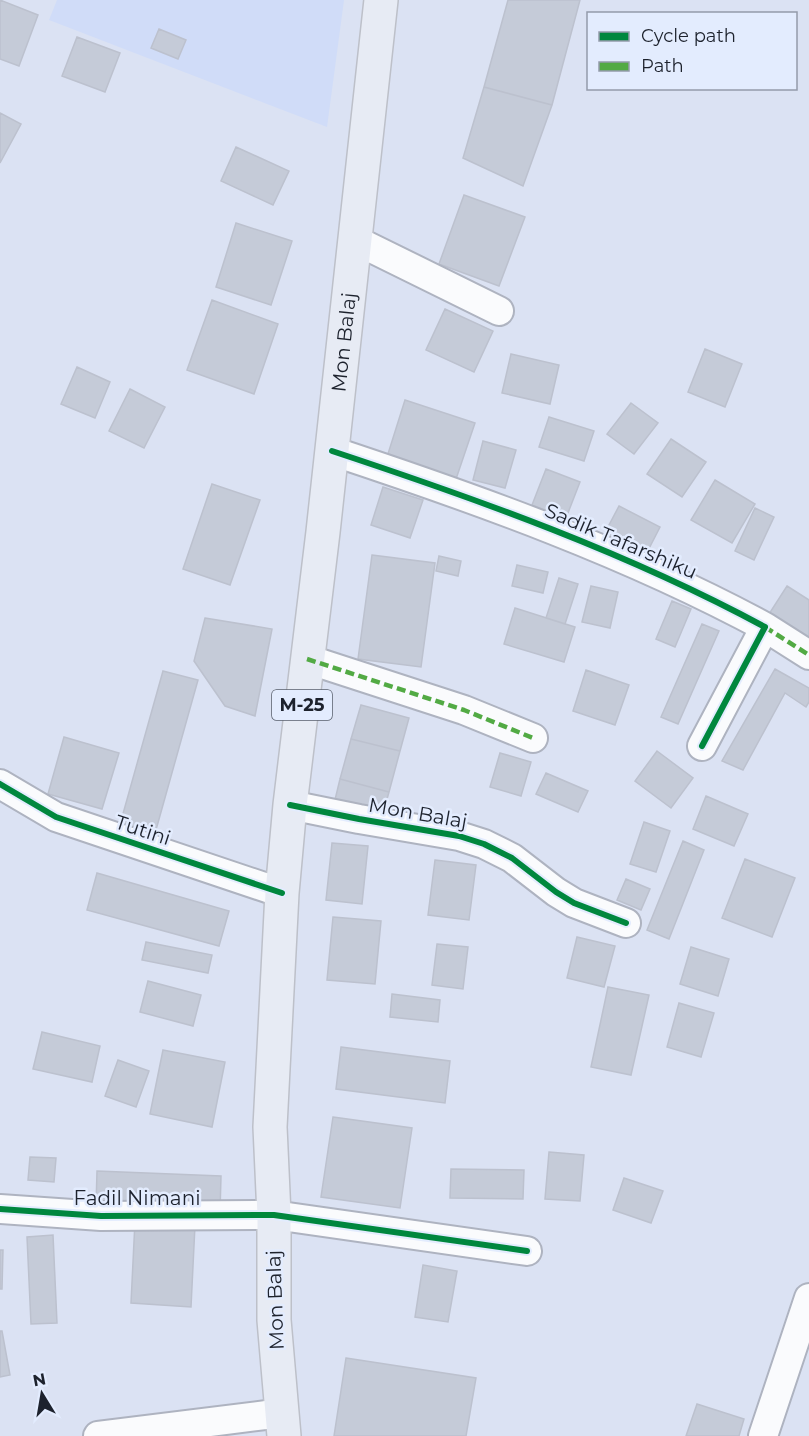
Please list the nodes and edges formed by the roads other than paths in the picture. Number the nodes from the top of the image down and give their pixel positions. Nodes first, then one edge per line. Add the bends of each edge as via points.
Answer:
1 (381, 0) edge
2 (355, 240) junction
3 (499, 311) dead end
4 (332, 451) junction
5 (765, 627) junction
6 (809, 655) edge
7 (307, 659) junction
8 (532, 738) dead end
9 (702, 746) dead end
10 (0, 784) edge
11 (290, 805) junction
12 (282, 892) junction
13 (626, 923) dead end
14 (0, 1209) edge
15 (274, 1215) junction
16 (527, 1251) dead end
17 (809, 1298) edge
18 (283, 1425) edge
19 (98, 1436) edge
20 (763, 1436) edge

1 - 2 main road, Mon Balaj / M-25
2 - 3 street
2 - 4 main road, Mon Balaj / M-25
4 - 5 street, Sadik Tafarshiku via 453,491 630,561
4 - 7 main road, Mon Balaj / M-25
5 - 6 street, Sadik Tafarshiku
5 - 9 street
7 - 8 street via 455,707
7 - 11 main road, Mon Balaj / M-25
10 - 12 street, Tutini via 56,817
11 - 12 main road, Mon Balaj / M-25
11 - 13 street, Mon Balaj via 484,844 512,858 574,903
12 - 15 main road, Mon Balaj / M-25 via 270,1127
14 - 15 street, Fadil Nimani via 101,1216
15 - 16 street, Fadil Nimani
15 - 18 main road, Mon Balaj / M-25 via 274,1320
17 - 20 street
18 - 19 street

